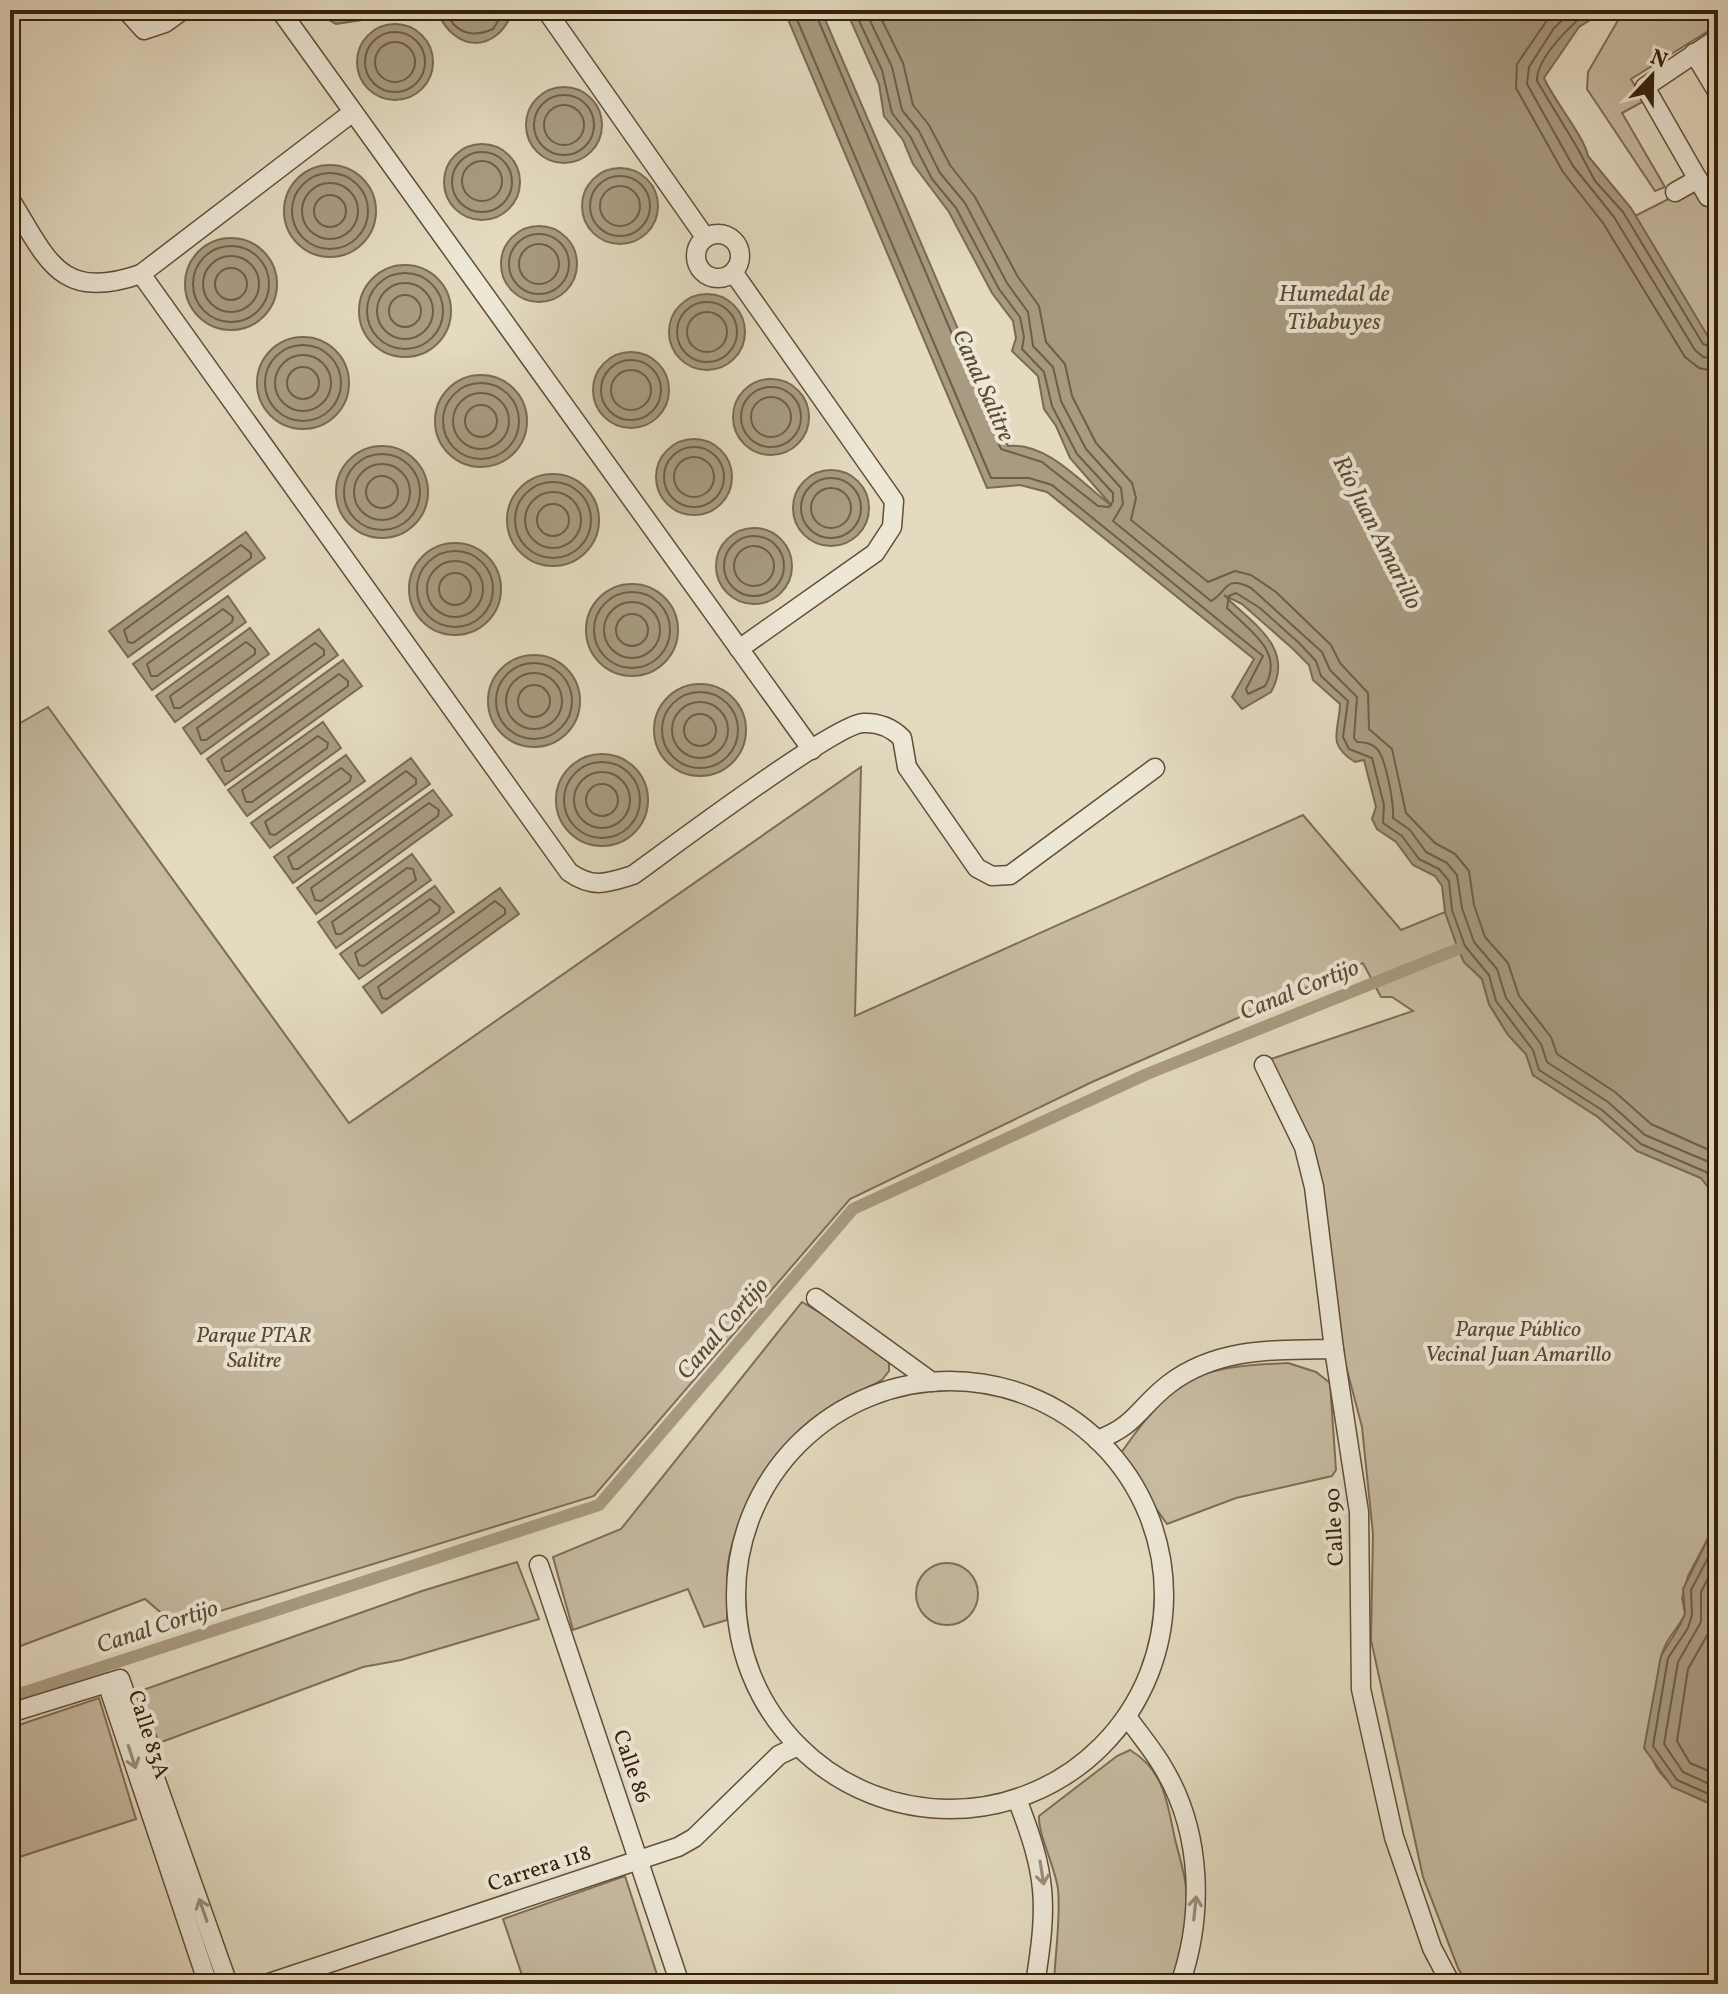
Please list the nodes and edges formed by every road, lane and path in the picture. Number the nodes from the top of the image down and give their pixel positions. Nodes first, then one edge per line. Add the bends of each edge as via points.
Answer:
1 (126, 10) edge
2 (183, 10) edge
3 (280, 10) edge
4 (546, 10) edge
5 (1718, 38) edge
6 (1694, 53) junction
7 (1718, 93) edge
8 (353, 112) junction
9 (1698, 179) junction
10 (1675, 192) dead end
11 (10, 199) edge
12 (1718, 199) edge
13 (705, 237) junction
14 (733, 272) junction
15 (141, 274) junction
16 (739, 649) junction
17 (812, 750) junction
18 (1155, 768) dead end
19 (1264, 1065) dead end
20 (816, 1298) dead end
21 (1334, 1349) junction
22 (932, 1382) junction
23 (1097, 1440) junction
24 (539, 1565) dead end
25 (107, 1683) junction
26 (10, 1713) edge
27 (1128, 1718) junction
28 (798, 1746) junction
29 (1017, 1799) junction
30 (640, 1859) junction
31 (208, 1984) edge
32 (228, 1984) edge
33 (266, 1984) edge
34 (680, 1984) edge
35 (1035, 1984) edge
36 (1180, 1984) edge
37 (1451, 1984) edge

1 - 2 street via 144,30
3 - 8 street
4 - 13 street
5 - 6 street
6 - 7 street
6 - 9 street via 1645,87
8 - 15 street
8 - 16 street
9 - 10 street
9 - 12 street via 1708,197
11 - 15 street via 50,263 72,280 96,285
13 - 14 street via 721,234 735,242 740,257
13 - 14 street via 696,250 698,266 710,276
14 - 16 street via 894,501 892,527 875,553
15 - 17 street via 569,872 584,883 599,885 633,875
16 - 17 street
17 - 18 street via 863,723 897,733 905,743 907,767 977,868 992,876 1010,875
19 - 21 street, Calle 90 via 1289,1111 1311,1174
20 - 22 street
21 - 23 street via 1255,1351 1200,1365 1167,1386 1122,1431
21 - 37 street, Calle 90 via 1359,1512 1361,1689 1394,1837 1432,1948
22 - 23 street via 977,1383 1021,1393 1061,1412
22 - 28 street via 860,1401 828,1420 769,1481 748,1524 737,1571 737,1619 744,1654 768,1710
23 - 27 street via 1136,1490 1153,1524 1165,1574 1152,1674
24 - 30 street, Calle 86
25 - 26 street
25 -> 31 street, Calle 83A
32 -> 25 street, Calle 83A via 127,1693 120,1679
27 - 29 street via 1077,1767
36 -> 27 street via 1191,1953 1197,1890 1188,1828 1165,1770
28 - 29 street via 835,1776 878,1796 971,1808
28 - 30 street, Carrera 118 via 779,1755 694,1838
29 -> 35 street via 1039,1854 1044,1890
30 - 33 street, Carrera 118
30 - 34 street, Calle 86

